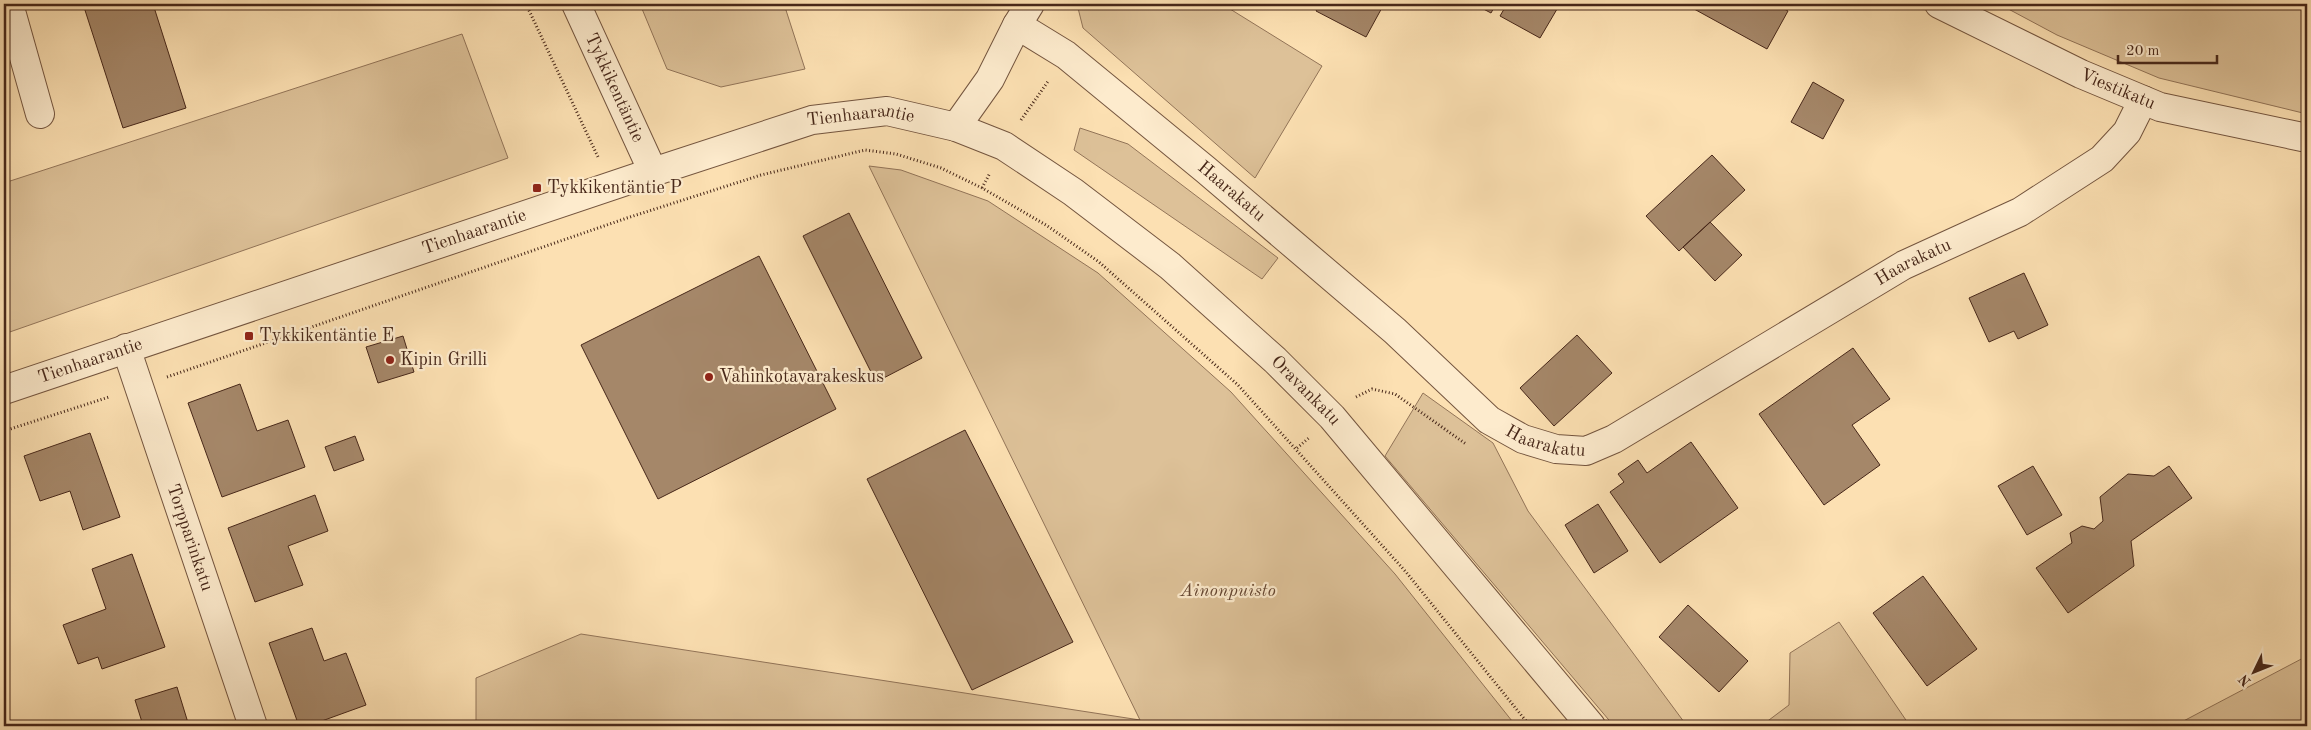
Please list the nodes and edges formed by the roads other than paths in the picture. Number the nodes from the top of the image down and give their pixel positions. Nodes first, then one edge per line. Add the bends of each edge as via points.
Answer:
1 (9, 4) edge
2 (576, 4) edge
3 (1939, 4) edge
4 (1023, 14) edge
5 (2143, 100) junction
6 (40, 114) dead end
7 (956, 127) junction
8 (2307, 138) edge
9 (653, 172) junction
10 (126, 348) junction
11 (4, 390) edge
12 (253, 726) edge
13 (1591, 726) edge

1 - 6 street
2 - 9 street, Tykkikentäntie
3 - 5 street, Viestikatu via 2081,74
4 - 5 street, Haarakatu via 1066,55 1395,331 1489,420 1523,440 1556,449 1586,451 1614,439 1904,265 2020,212 2102,159 2127,132
4 - 7 street via 990,79
5 - 8 street, Viestikatu via 2160,107
7 - 9 street, Tienhaarantie via 887,111 812,120
7 - 13 street, Oravankatu via 1004,146 1073,192 1170,266 1275,360 1332,417
9 - 10 street, Tienhaarantie
10 - 11 street, Tienhaarantie
10 - 12 street, Torpparinkatu

